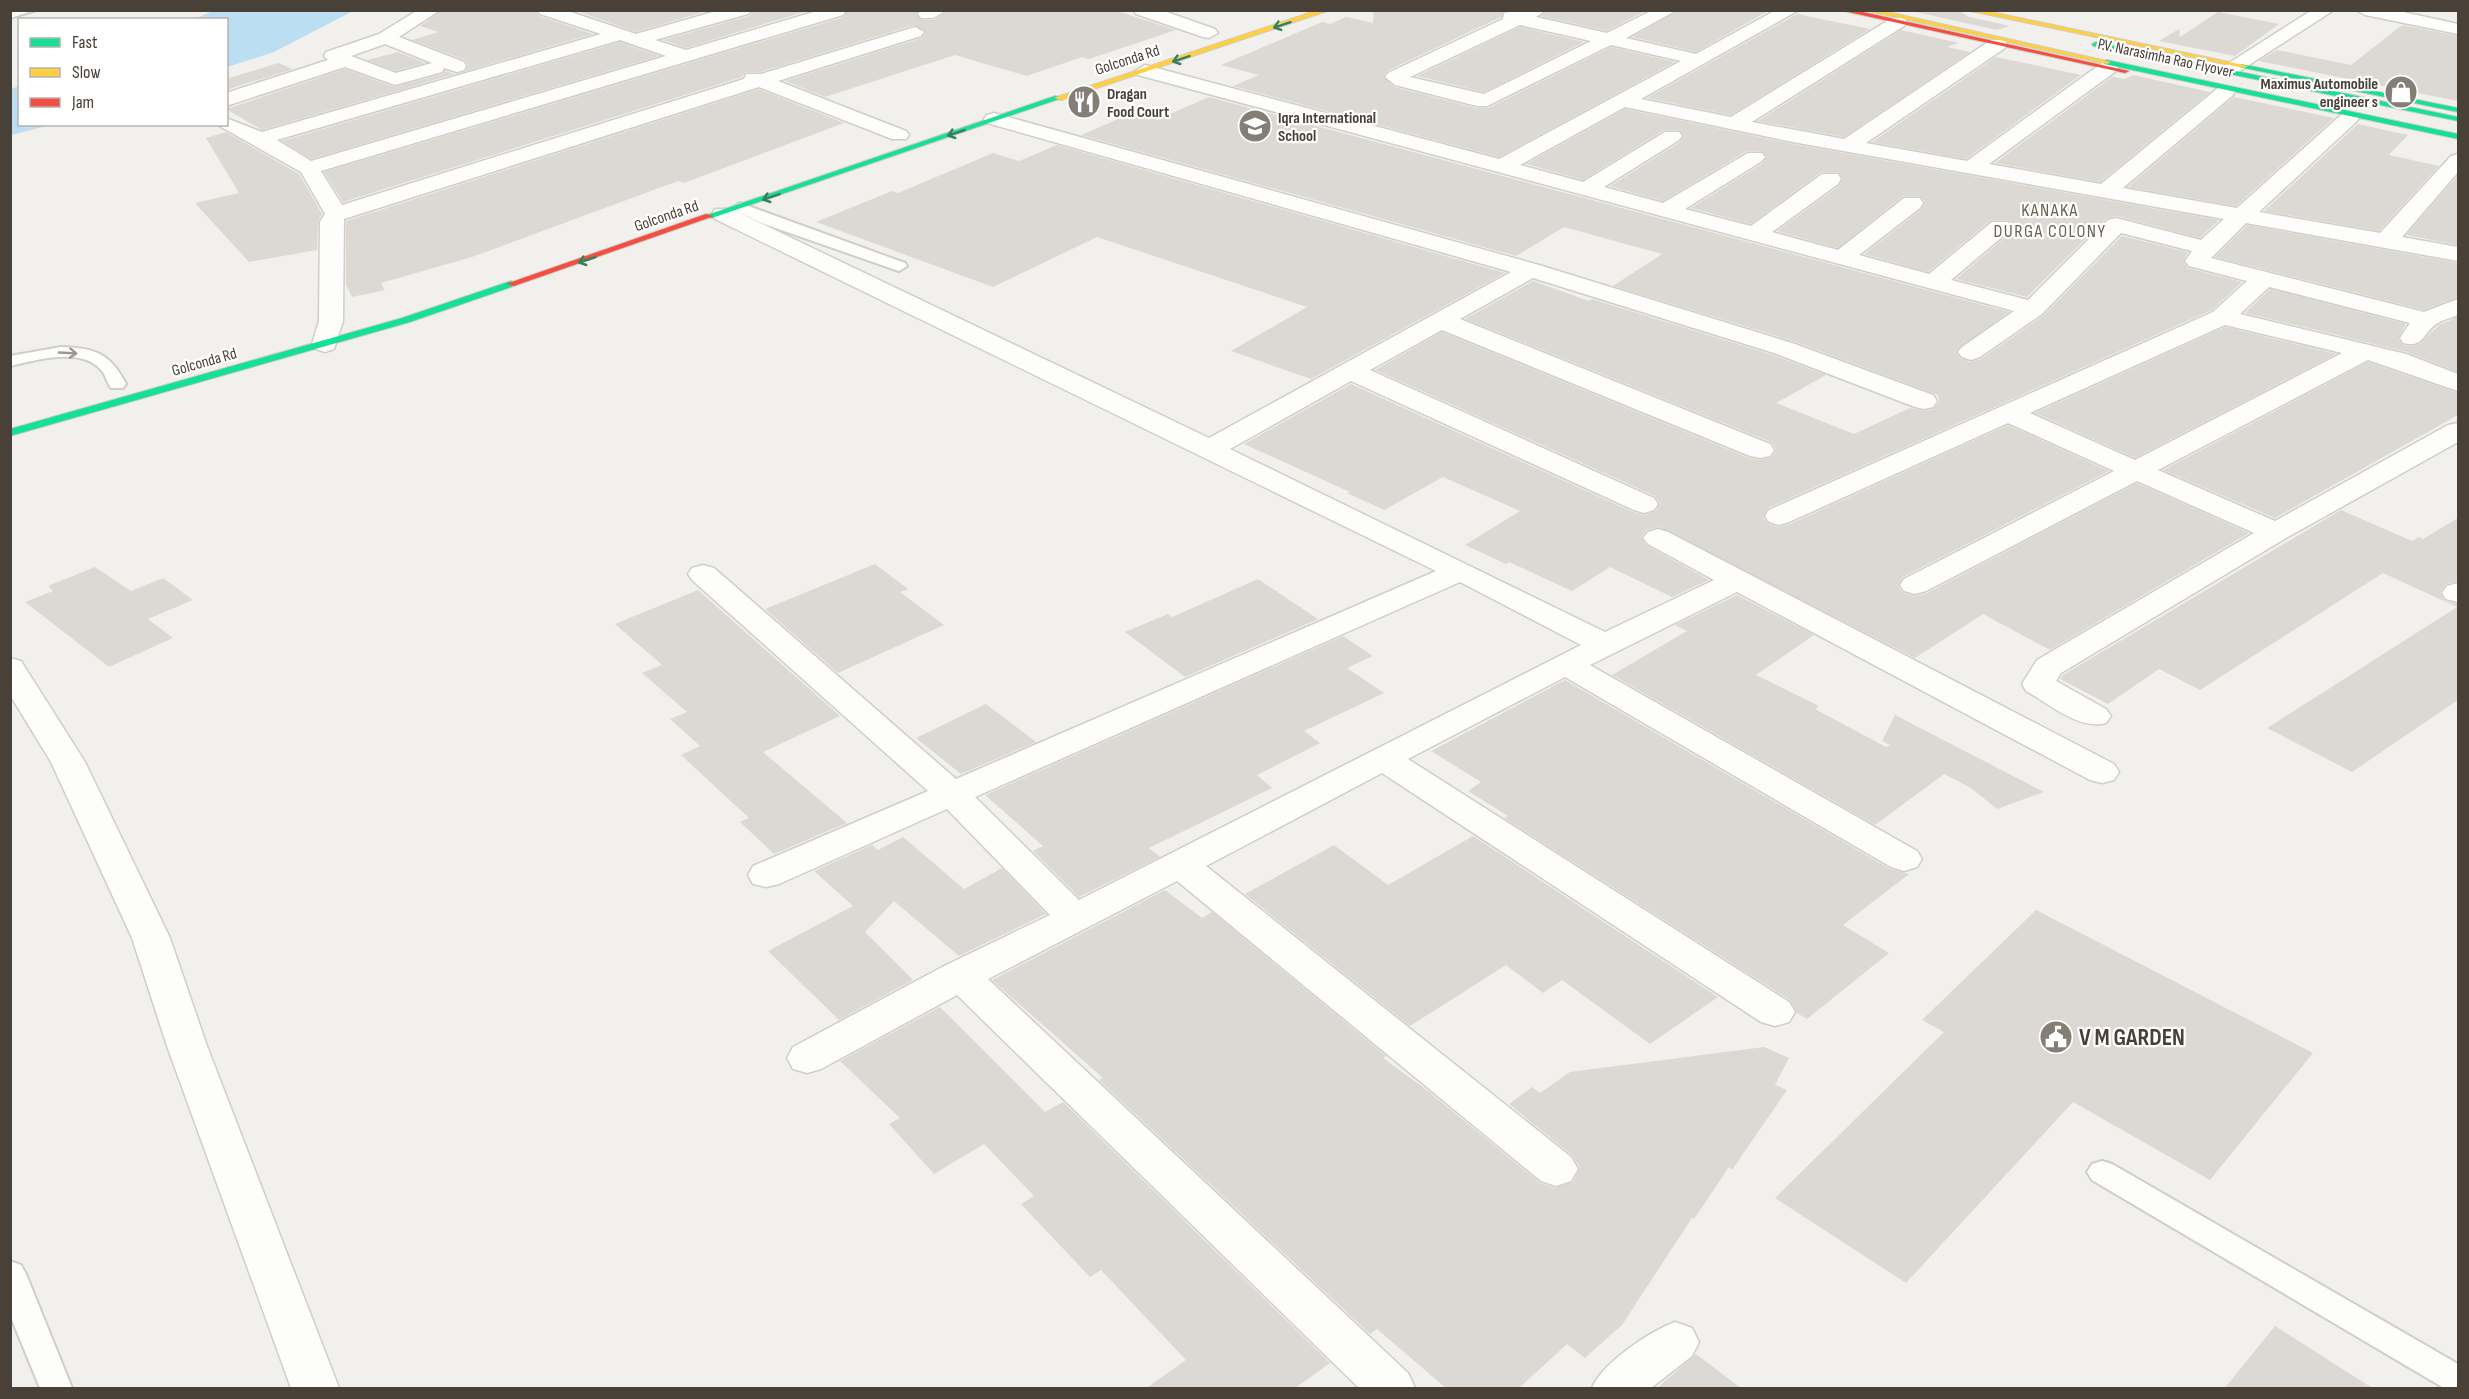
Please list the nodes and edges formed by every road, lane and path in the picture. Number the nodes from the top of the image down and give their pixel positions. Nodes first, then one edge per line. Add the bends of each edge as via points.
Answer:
1 (30, 10) edge
2 (431, 10) edge
3 (546, 10) edge
4 (598, 10) edge
5 (742, 10) edge
6 (1142, 10) edge
7 (1288, 10) edge
8 (1327, 10) edge
9 (1485, 10) edge
10 (1537, 10) edge
11 (1668, 10) edge
12 (1790, 10) edge
13 (1842, 10) edge
14 (1867, 10) edge
15 (1932, 10) edge
16 (1969, 10) edge
17 (2325, 10) edge
18 (2365, 10) edge
19 (2435, 10) edge
20 (837, 11) edge
21 (10, 14) edge
22 (1904, 16) edge
23 (571, 19) junction
24 (1519, 19) junction
25 (2416, 21) junction
26 (2458, 29) edge
27 (915, 32) dead end
28 (1209, 33) junction
29 (630, 37) junction
30 (385, 38) junction
31 (1610, 40) junction
32 (1998, 44) junction
33 (684, 56) junction
34 (1699, 60) junction
35 (345, 61) junction
36 (451, 63) junction
37 (2109, 67) junction
38 (2232, 68) junction
39 (1145, 71) junction
40 (484, 76) junction
41 (760, 81) junction
42 (2225, 92) junction
43 (228, 99) edge
44 (1622, 101) junction
45 (998, 110) junction
46 (2458, 110) edge
47 (2349, 118) junction
48 (2458, 119) edge
49 (1736, 123) junction
50 (228, 125) edge
51 (2458, 126) edge
52 (904, 133) joint
53 (1672, 136) dead end
54 (2458, 136) edge
55 (260, 139) junction
56 (877, 142) dead end
57 (2458, 142) edge
58 (1850, 144) junction
59 (1755, 157) dead end
60 (2458, 160) edge
61 (1502, 166) junction
62 (1972, 167) junction
63 (309, 168) junction
64 (1830, 179) dead end
65 (1586, 189) junction
66 (2106, 191) junction
67 (1912, 203) dead end
68 (1667, 210) junction
69 (732, 211) junction
70 (336, 214) junction
71 (2241, 216) junction
72 (2000, 227) dead end
73 (1755, 234) junction
74 (2386, 241) junction
75 (2206, 248) junction
76 (2458, 254) edge
77 (1843, 257) junction
78 (899, 266) dead end
79 (1531, 270) junction
80 (2265, 278) junction
81 (1934, 282) junction
82 (2458, 306) edge
83 (2033, 309) junction
84 (2222, 317) junction
85 (2426, 320) junction
86 (1443, 321) junction
87 (329, 326) junction
88 (1971, 352) dead end
89 (2364, 352) junction
90 (2397, 360) junction
91 (10, 361) edge
92 (1352, 370) junction
93 (2458, 383) edge
94 (117, 384) dead end
95 (1924, 401) dead end
96 (2007, 413) junction
97 (2458, 431) edge
98 (10, 433) edge
99 (1208, 450) junction
100 (1760, 450) dead end
101 (2135, 469) junction
102 (1644, 504) dead end
103 (1779, 516) dead end
104 (2276, 532) junction
105 (1658, 538) dead end
106 (1461, 571) junction
107 (703, 574) dead end
108 (1738, 580) junction
109 (1915, 585) dead end
110 (1604, 644) junction
111 (1565, 664) junction
112 (10, 668) edge
113 (2094, 716) dead end
114 (1383, 758) junction
115 (2102, 772) dead end
116 (951, 793) junction
117 (1904, 859) dead end
118 (1180, 864) junction
119 (766, 875) dead end
120 (1075, 918) junction
121 (960, 975) junction
122 (1775, 1012) dead end
123 (807, 1058) dead end
124 (1556, 1169) dead end
125 (2102, 1172) dead end
126 (10, 1274) edge
127 (1675, 1342) dead end
128 (2458, 1380) edge
129 (56, 1389) edge
130 (315, 1389) edge
131 (1391, 1389) edge
132 (1616, 1389) edge

1 - 21 lane
2 - 30 street
3 - 23 street
4 - 23 street
5 - 29 street
6 - 28 street
7 - 28 main road, Golconda Rd
8 -> 39 main road, Golconda Rd
9 - 24 street
10 - 24 street
11 - 31 street
12 - 34 street
13 - 22 main road
14 - 54 main road, P.V. Narasimha Rao Flyover
15 - 38 main road
16 - 38 main road
17 - 38 street
18 - 25 street
19 - 25 street
20 - 33 street
22 - 32 main road
22 - 49 street
22 - 51 main road, P.V. Narasimha Rao Flyover
23 - 29 street
24 - 31 street
24 - 31 street via 1395,77 1487,100
25 - 26 street
27 - 41 street
28 - 45 main road, Golconda Rd
29 - 33 street
29 - 40 street
30 - 35 street via 333,56
30 - 36 street
31 - 34 street
32 - 37 main road
32 - 58 street
33 - 41 street
33 - 63 street
34 - 44 street
35 - 36 street via 395,79
35 - 43 street
36 - 40 street
37 - 42 main road
37 - 62 street
38 - 46 main road
38 - 48 main road
39 - 45 main road, Golconda Rd
39 - 61 street
40 - 55 street
41 - 52 street
41 - 70 street
42 - 47 main road
42 - 66 street
44 - 49 street
44 - 61 street
45 -> 69 main road, Golconda Rd
45 - 79 street
47 - 57 main road
47 - 71 street
49 - 58 street
50 - 55 street
52 - 56 main road
53 - 65 street
55 - 63 street
58 - 62 street
59 - 68 street
60 - 74 street
61 - 65 street
62 - 66 street
63 - 70 street
64 - 73 street
65 - 68 street
66 - 71 street
67 - 77 street
68 - 73 street
69 - 78 lane
69 -> 87 main road, Golconda Rd via 406,320
69 - 99 street
70 - 87 street via 331,222
71 - 74 street
71 - 75 street
72 - 81 street
73 - 77 street
74 - 76 street
75 - 80 street via 2197,261
75 - 83 street via 2116,225
77 - 81 street
79 - 86 street
79 - 95 street via 1783,348
80 - 84 street
80 - 85 street
81 - 83 street
82 - 85 street
83 - 88 street
84 - 89 street
84 - 96 street
85 - 90 street
86 - 92 street
86 - 100 street
87 - 98 main road, Golconda Rd
89 - 90 street
89 - 101 street
90 - 93 street
91 -> 94 lane via 44,353 80,354 107,366
92 - 99 street
92 - 102 street
96 - 101 street
96 - 103 street
97 - 104 street
99 - 106 street
101 - 104 street
101 - 109 street
104 - 113 street via 2041,675 2038,684 2044,689
105 - 108 street
106 - 110 street
106 - 116 street
107 - 116 street
108 - 110 street
108 - 115 street
110 - 111 street
111 - 114 street
111 - 117 street
112 - 130 street via 68,762 151,938 187,1046
114 - 118 street
114 - 122 street
116 - 119 street
116 - 120 street
118 - 120 street
118 - 124 street
120 - 121 street
121 - 123 street
121 - 131 street
125 - 128 lane
126 - 129 lane
127 - 132 street

